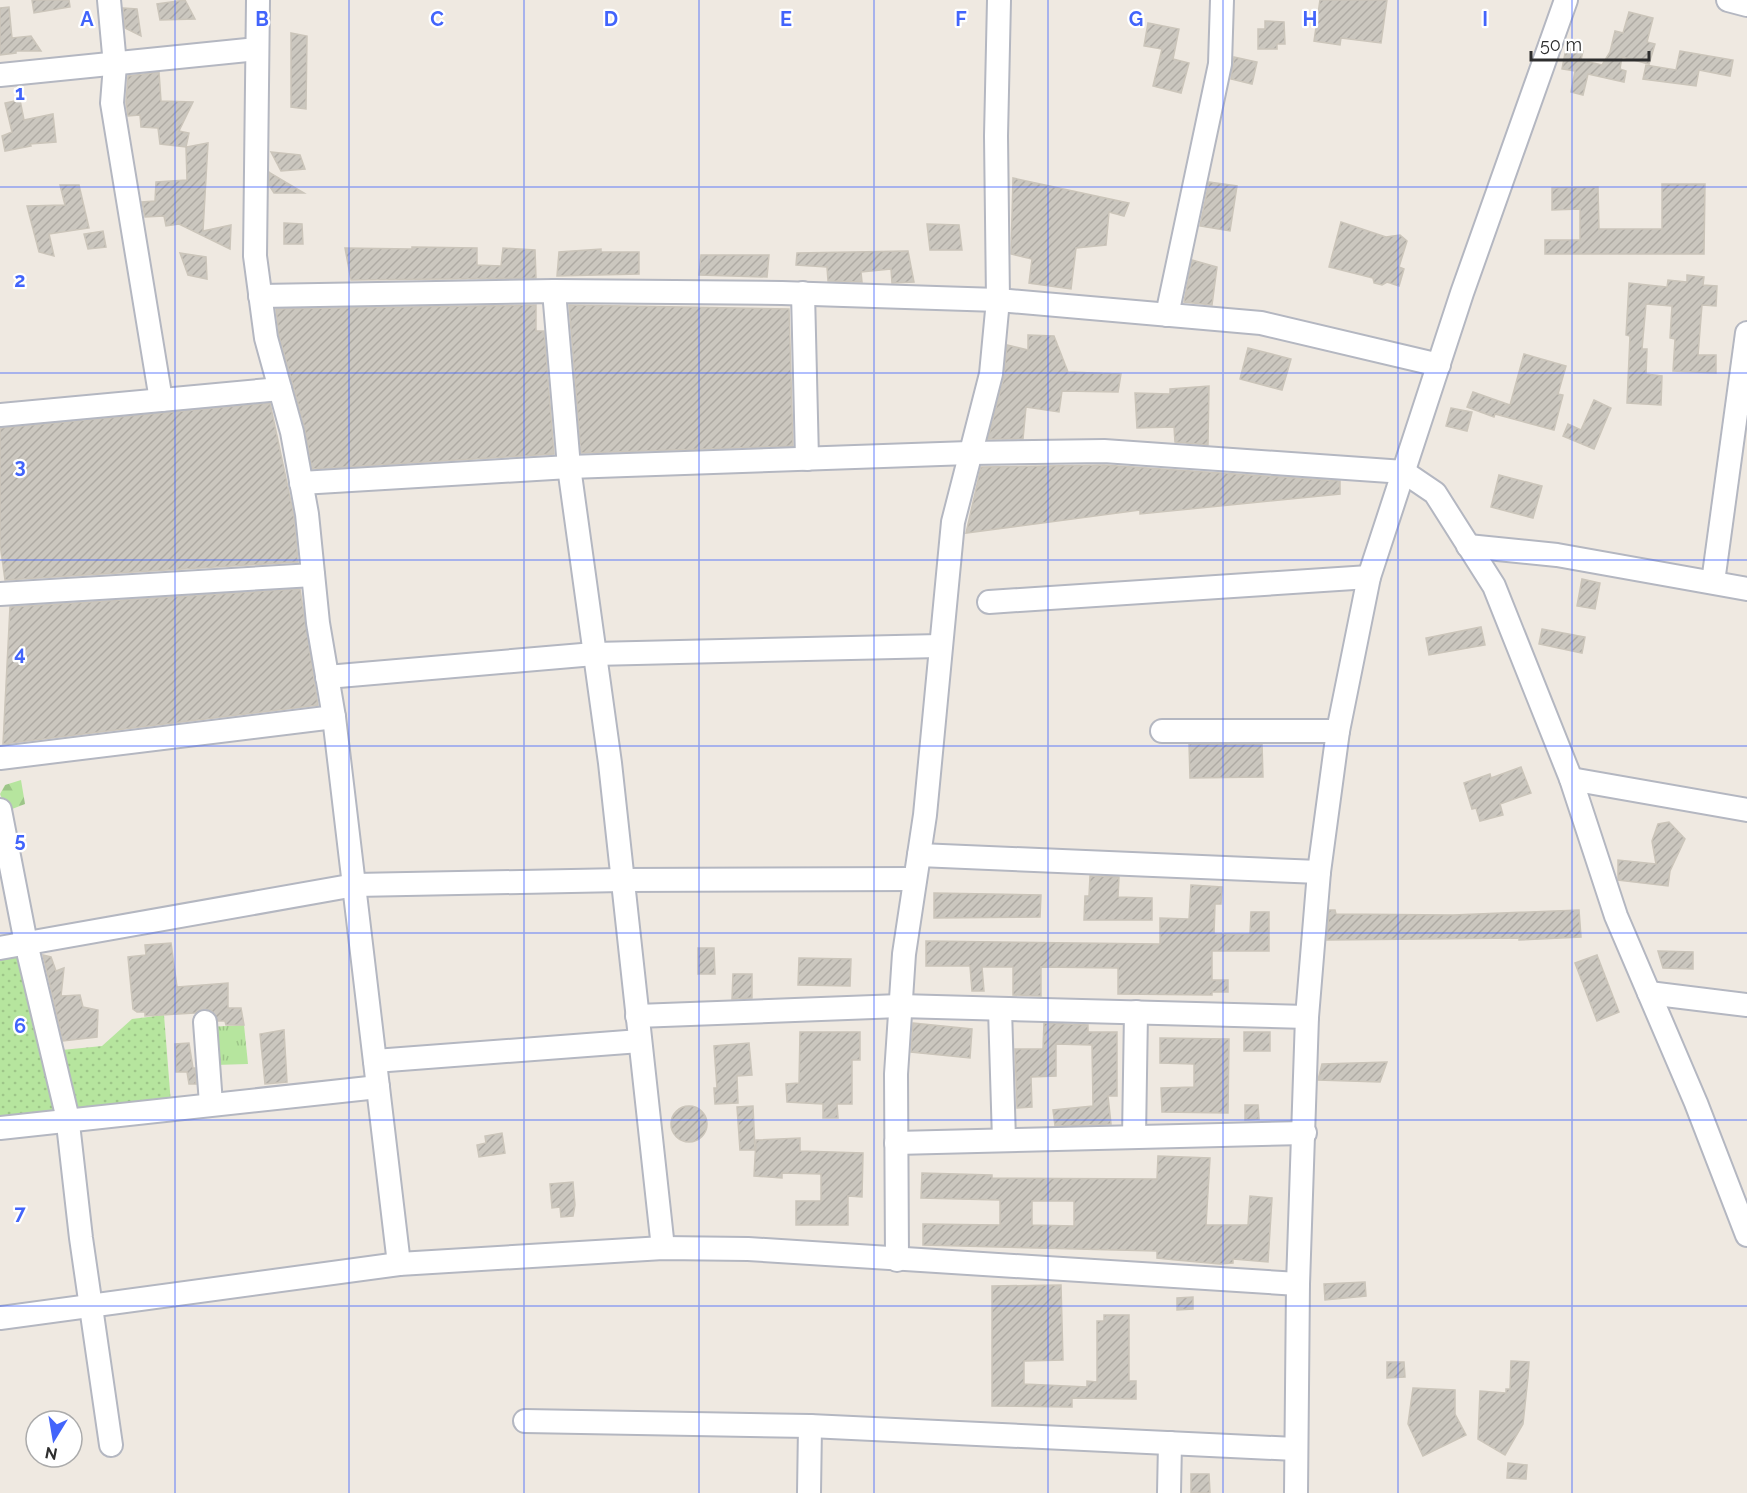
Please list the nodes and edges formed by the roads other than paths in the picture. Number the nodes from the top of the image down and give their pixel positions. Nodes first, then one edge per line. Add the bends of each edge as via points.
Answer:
1 (109, 0) edge
2 (258, 0) edge
3 (999, 0) edge
4 (1222, 0) edge
5 (1566, 0) edge
6 (1728, 0) edge
7 (1747, 5) edge
8 (257, 49) junction
9 (115, 64) junction
10 (0, 75) edge
11 (554, 291) junction
12 (803, 293) junction
13 (260, 296) junction
14 (998, 300) junction
15 (1167, 315) junction
16 (1747, 333) edge
17 (1439, 365) junction
18 (1745, 366) edge
19 (280, 389) junction
20 (161, 400) junction
21 (0, 415) edge
22 (969, 453) junction
23 (807, 459) junction
24 (569, 467) junction
25 (1404, 472) junction
26 (301, 483) junction
27 (1468, 546) junction
28 (313, 575) junction
29 (1369, 577) junction
30 (1713, 582) junction
31 (1747, 589) edge
32 (0, 595) edge
33 (989, 602) dead end
34 (940, 646) junction
35 (594, 654) junction
36 (327, 677) junction
37 (334, 717) junction
38 (1162, 731) dead end
39 (1338, 731) junction
40 (0, 758) edge
41 (1571, 779) junction
42 (0, 810) edge
43 (1747, 810) edge
44 (919, 855) junction
45 (1319, 872) junction
46 (915, 879) junction
47 (622, 880) junction
48 (355, 885) junction
49 (26, 943) junction
50 (0, 948) edge
51 (1649, 993) junction
52 (1747, 1005) edge
53 (900, 1006) junction
54 (1000, 1009) junction
55 (1136, 1012) junction
56 (637, 1016) junction
57 (1307, 1017) junction
58 (205, 1022) dead end
59 (640, 1041) junction
60 (375, 1061) junction
61 (378, 1087) junction
62 (212, 1104) junction
63 (67, 1119) junction
64 (0, 1128) edge
65 (1305, 1133) junction
66 (1134, 1137) junction
67 (1004, 1140) junction
68 (896, 1143) junction
69 (1747, 1235) edge
70 (663, 1248) junction
71 (897, 1260) junction
72 (399, 1264) junction
73 (1298, 1284) junction
74 (91, 1306) junction
75 (0, 1318) edge
76 (525, 1421) dead end
77 (810, 1426) junction
78 (1170, 1443) junction
79 (111, 1445) dead end
80 (1295, 1449) junction
81 (809, 1493) edge
82 (1169, 1493) edge
83 (1296, 1493) edge

1 - 9 street
2 - 8 street
3 - 14 street
4 - 15 street via 1220,64
5 - 17 street
6 - 7 street
8 - 9 street
8 - 13 street via 255,256
9 - 10 street
9 - 20 street via 112,103
11 - 12 street
11 - 13 street
11 - 24 street
12 - 14 street
12 - 23 street
13 - 19 street via 266,339
14 - 15 street
14 - 22 street via 991,374
15 - 17 street via 1261,323
16 - 18 street
17 - 25 street
18 - 30 street
19 - 20 street
19 - 26 street
20 - 21 street
22 - 23 street
22 - 25 street via 1104,452
22 - 34 street via 954,522
23 - 24 street
24 - 26 street
24 - 35 street
25 - 27 street via 1435,493
25 - 29 street
26 - 28 street
27 - 30 street via 1557,555
27 - 41 street via 1494,586
28 - 32 street
28 - 36 street
29 - 33 street
29 - 39 street
30 - 31 street
34 - 35 street
34 - 44 street
35 - 36 street
35 - 47 street
36 - 37 street
37 - 40 street
37 - 48 street
38 - 39 street
39 - 45 street
41 - 43 street
41 - 51 street via 1616,916
42 - 49 street
44 - 45 street
44 - 46 street
45 - 57 street
46 - 47 street
46 - 53 street
47 - 48 street
47 - 56 street
48 - 49 street
48 - 60 street
49 - 50 street
49 - 63 street
51 - 52 street
51 - 69 street
53 - 54 street
53 - 56 street
53 - 68 street
54 - 55 street
54 - 67 street
55 - 57 street
55 - 66 street
56 - 59 street
57 - 65 street
58 - 62 street
59 - 60 street
59 - 70 street
60 - 61 street
61 - 62 street
61 - 72 street
62 - 63 street
63 - 64 street
63 - 74 street
65 - 66 street
65 - 73 street
66 - 67 street
67 - 68 street
68 - 71 street
70 - 71 street via 748,1249
70 - 72 street
71 - 73 street
72 - 74 street
73 - 80 street
74 - 75 street
74 - 79 street
76 - 77 street
77 - 78 street
77 - 81 street
78 - 80 street
78 - 82 street
80 - 83 street

